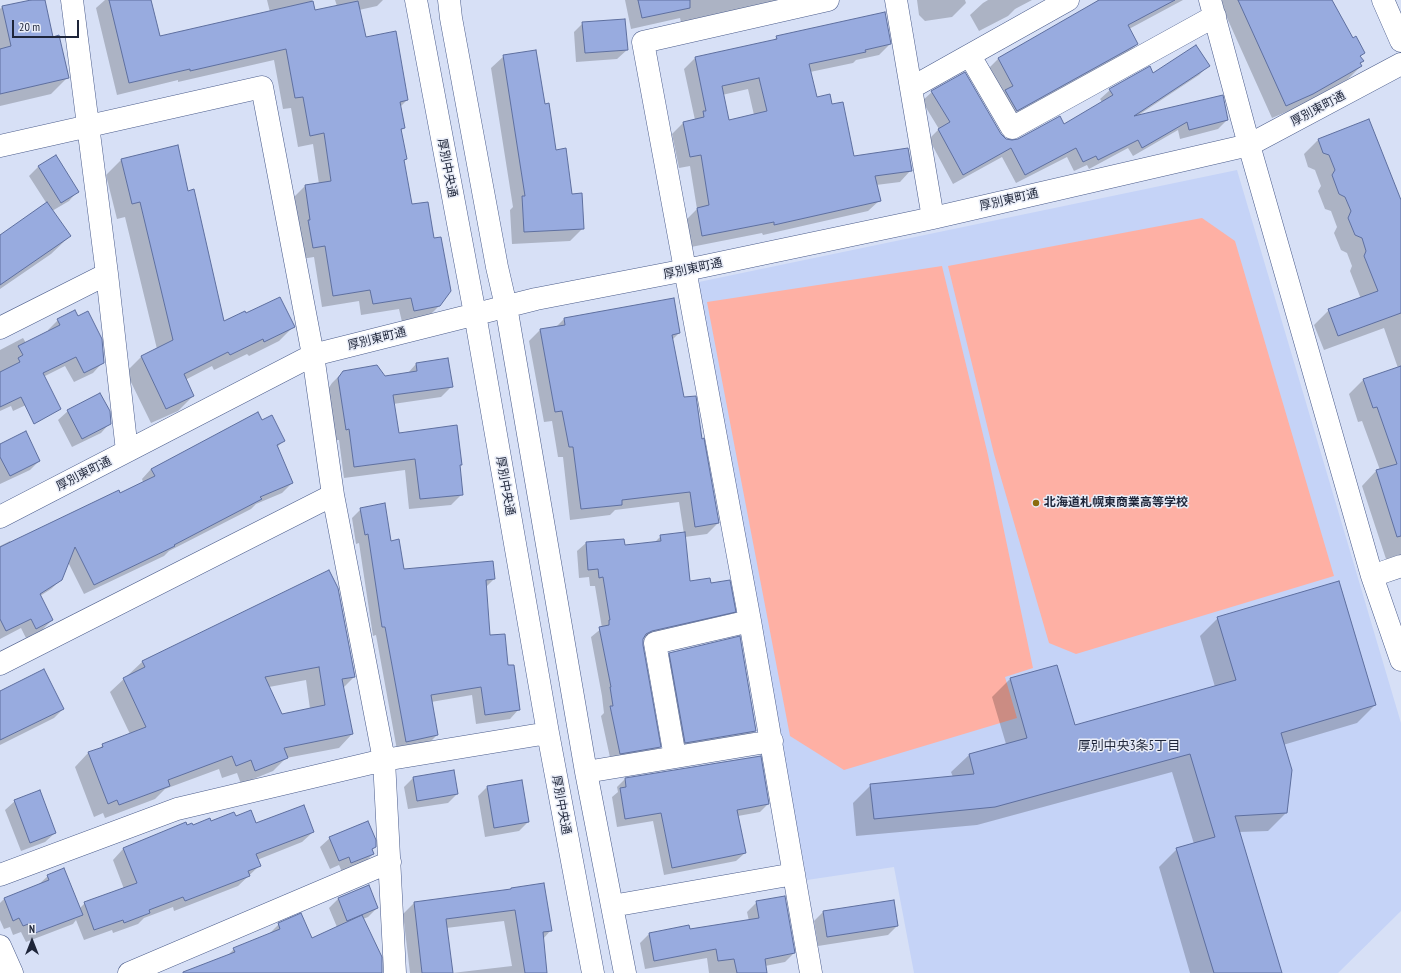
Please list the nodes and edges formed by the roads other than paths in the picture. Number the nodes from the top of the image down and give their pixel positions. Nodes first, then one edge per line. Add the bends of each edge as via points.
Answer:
1 (72, 0) edge
2 (416, 0) edge
3 (449, 0) edge
4 (828, 0) edge
5 (896, 0) edge
6 (1068, 0) edge
7 (1383, 0) edge
8 (1212, 8) edge
9 (1401, 41) edge
10 (970, 56) junction
11 (1401, 64) edge
12 (911, 88) junction
13 (88, 126) junction
14 (1249, 145) junction
15 (0, 146) edge
16 (933, 218) junction
17 (686, 270) junction
18 (107, 274) junction
19 (506, 306) junction
20 (475, 314) junction
21 (0, 328) edge
22 (313, 355) junction
23 (127, 452) junction
24 (333, 495) junction
25 (0, 517) edge
26 (1401, 566) edge
27 (1372, 576) junction
28 (750, 621) junction
29 (1401, 660) edge
30 (0, 664) edge
31 (548, 733) junction
32 (772, 741) junction
33 (676, 757) junction
34 (384, 760) junction
35 (586, 772) junction
36 (390, 862) junction
37 (794, 874) junction
38 (0, 875) edge
39 (612, 906) junction
40 (0, 946) edge
41 (12, 973) edge
42 (129, 973) edge
43 (395, 973) edge
44 (593, 973) edge
45 (625, 973) edge
46 (811, 973) edge

1 - 13 street
2 - 20 street, 厚別中央通
3 - 19 street
4 - 17 street via 643,42
5 - 12 street
6 - 10 street
7 - 9 street
8 - 10 street via 1012,128
8 - 14 street
10 - 12 street
11 - 14 street, 厚別東町通
12 - 16 street
13 - 15 street
13 - 18 street
13 - 22 street via 262,87
14 - 16 street, 厚別東町通
14 - 27 street
16 - 17 street, 厚別東町通
17 - 19 street, 厚別東町通
17 - 28 street
18 - 21 street
18 - 23 street
19 - 20 street, 厚別東町通
19 - 35 street
20 - 22 street, 厚別東町通
20 - 31 street, 厚別中央通
22 - 23 street, 厚別東町通
22 - 24 street
23 - 25 street, 厚別東町通
24 - 30 street
24 - 34 street
26 - 27 street
27 - 29 street
28 - 32 street
28 - 33 street via 655,643
31 - 34 street
31 - 44 street, 厚別中央通
32 - 33 street
32 - 37 street
33 - 35 street
34 - 36 street
34 - 38 street via 177,809
35 - 39 street
36 - 42 street
36 - 43 street
37 - 39 street
37 - 46 street
39 - 45 street
40 - 41 street

